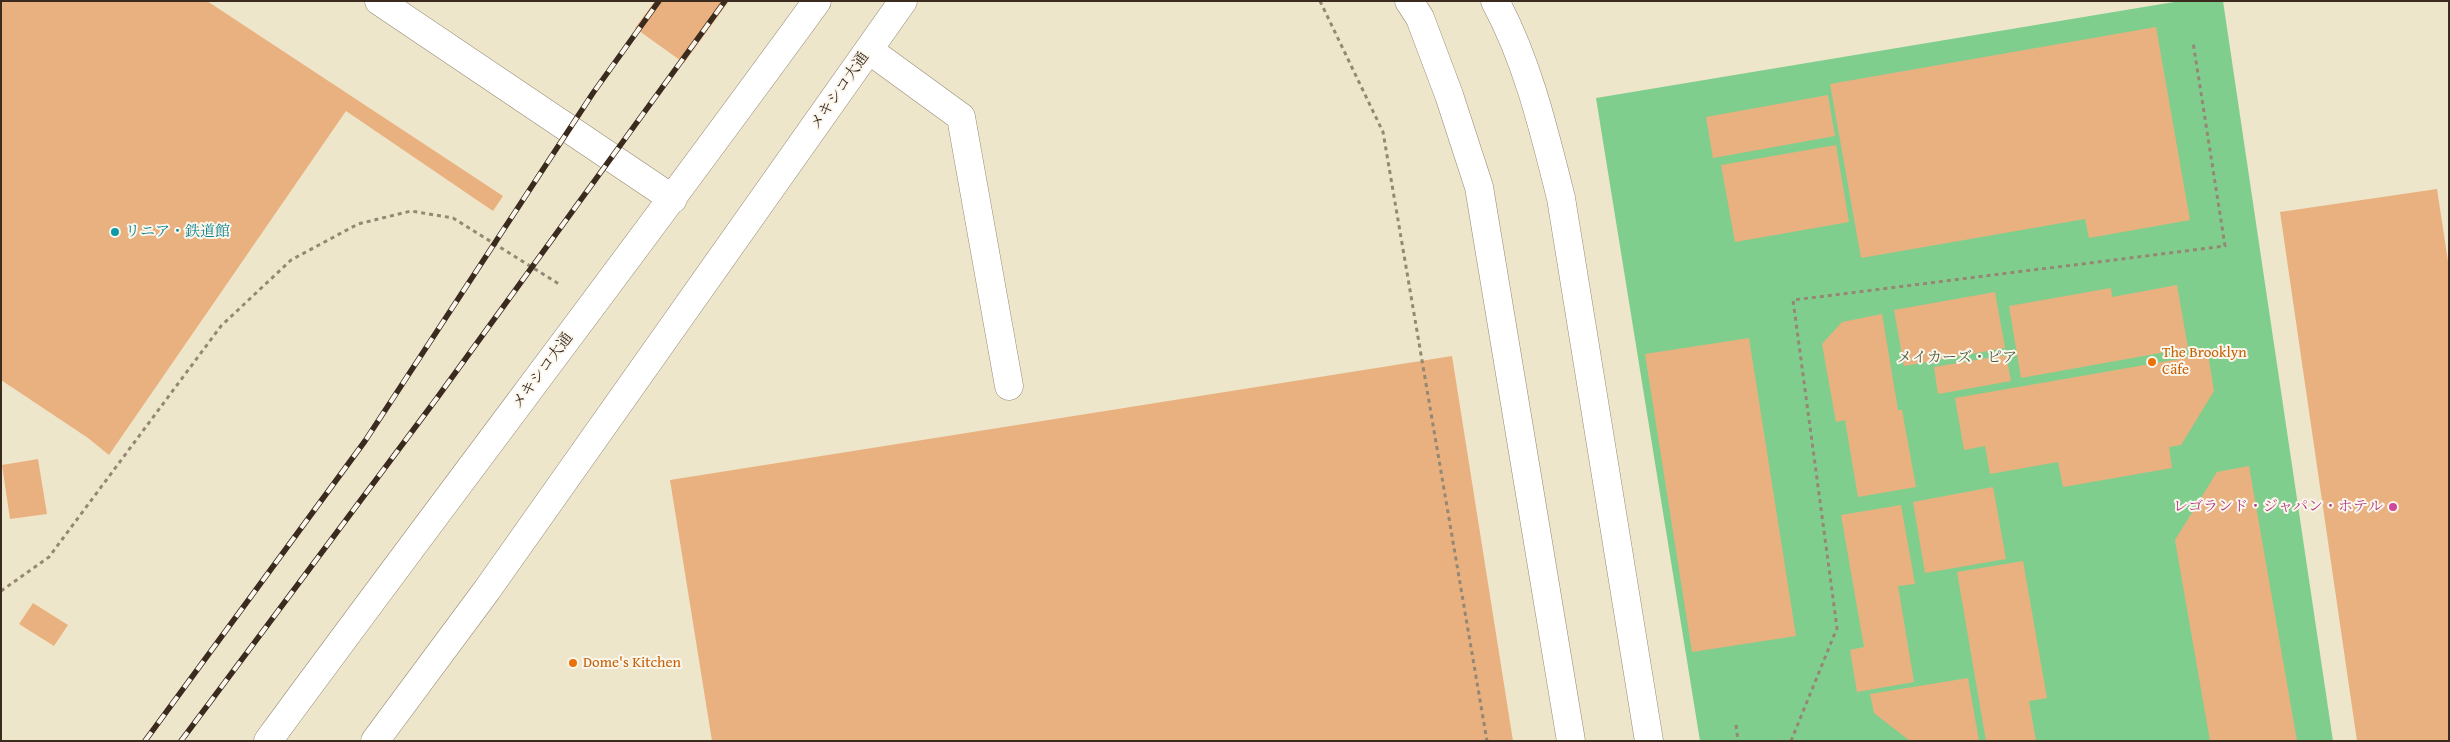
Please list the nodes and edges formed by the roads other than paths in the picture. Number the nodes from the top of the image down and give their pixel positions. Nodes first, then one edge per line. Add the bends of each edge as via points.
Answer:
1 (379, 1) edge
2 (817, 1) edge
3 (904, 1) edge
4 (1409, 1) edge
5 (1495, 1) edge
6 (869, 50) junction
7 (673, 199) junction
8 (1009, 386) dead end
9 (268, 741) edge
10 (375, 741) edge
11 (1571, 741) edge
12 (1648, 741) edge

1 - 7 street
2 - 7 street, メキシコ大通
3 - 6 street, メキシコ大通
4 - 11 street via 1420,18 1480,187
5 - 12 street via 1510,30 1539,112 1561,198
6 - 8 street via 961,117
6 - 10 street, メキシコ大通
7 - 9 street, メキシコ大通

